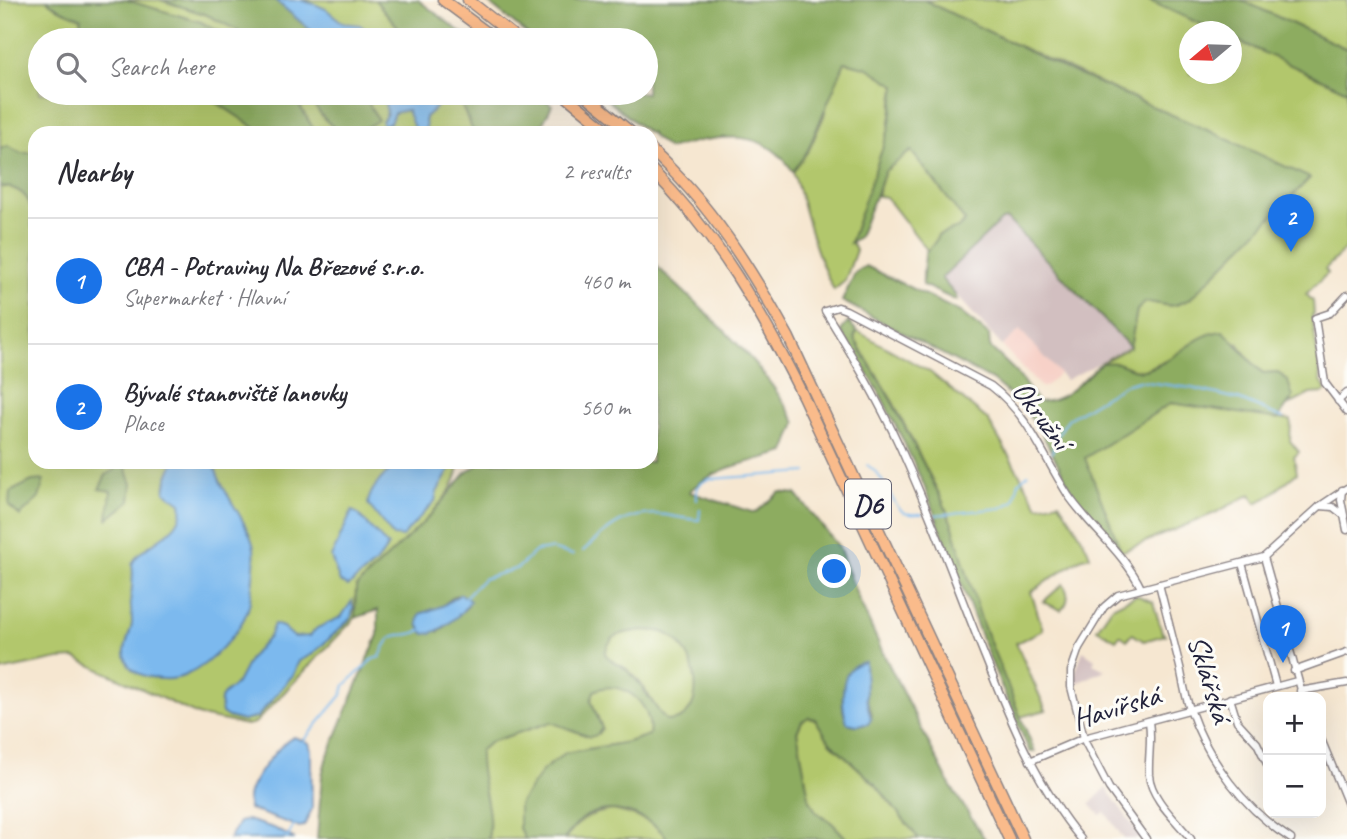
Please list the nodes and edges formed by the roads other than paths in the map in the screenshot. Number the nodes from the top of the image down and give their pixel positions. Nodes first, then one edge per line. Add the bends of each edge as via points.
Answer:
1 (443, 0) edge
2 (468, 0) edge
3 (481, 28) edge
4 (504, 28) edge
5 (577, 105) edge
6 (598, 105) edge
7 (602, 126) edge
8 (623, 126) edge
9 (658, 156) edge
10 (658, 175) edge
11 (1347, 295) edge
12 (1347, 393) edge
13 (1338, 401) junction
14 (1347, 412) edge
15 (1345, 489) edge
16 (1320, 506) junction
17 (1342, 513) junction
18 (1347, 530) edge
19 (1264, 557) junction
20 (1242, 562) junction
21 (1159, 584) junction
22 (1141, 588) junction
23 (1347, 652) edge
24 (1294, 671) junction
25 (1297, 681) junction
26 (1347, 683) edge
27 (1276, 686) junction
28 (1301, 692) edge
29 (1310, 692) edge
30 (1230, 698) junction
31 (1190, 709) junction
32 (1149, 720) junction
33 (1084, 738) junction
34 (1326, 751) edge
35 (1263, 756) edge
36 (1030, 761) junction
37 (1347, 802) edge
38 (1009, 839) edge
39 (1023, 839) edge
40 (1081, 839) edge
41 (1146, 839) edge
42 (1191, 839) edge
43 (1291, 839) edge

1 - 3 highway
2 - 4 highway
5 - 7 highway
6 - 8 highway
9 - 39 highway, D6 via 687,184 741,256 789,338
10 - 38 highway, D6 via 731,264 777,345
11 - 13 street via 1330,313 1315,318 1325,383
12 - 13 street
13 - 14 street
15 - 16 street
15 - 17 street
16 - 17 street
16 - 19 street
17 - 18 street
19 - 20 street
19 - 24 street
20 - 21 street
20 - 27 street
21 - 22 street
21 - 31 street, Sklářská
22 - 33 street via 1118,595 1104,607 1074,659 1071,687
22 - 36 street, Okružní via 1134,573 1068,495 1027,422 1004,396 846,310 825,311 896,436
23 - 24 street
24 - 25 street
25 - 27 street, Havířská
25 - 28 street
26 - 29 street
27 - 30 street, Havířská
30 - 31 street, Havířská
30 - 35 street, Sklářská via 1237,720
31 - 32 street, Havířská
31 - 43 street, Sklářská via 1230,783 1268,823
32 - 33 street, Havířská
32 - 42 street via 1151,784
33 - 36 street, Havířská
33 - 41 street via 1109,788
34 - 37 street
36 - 40 street

